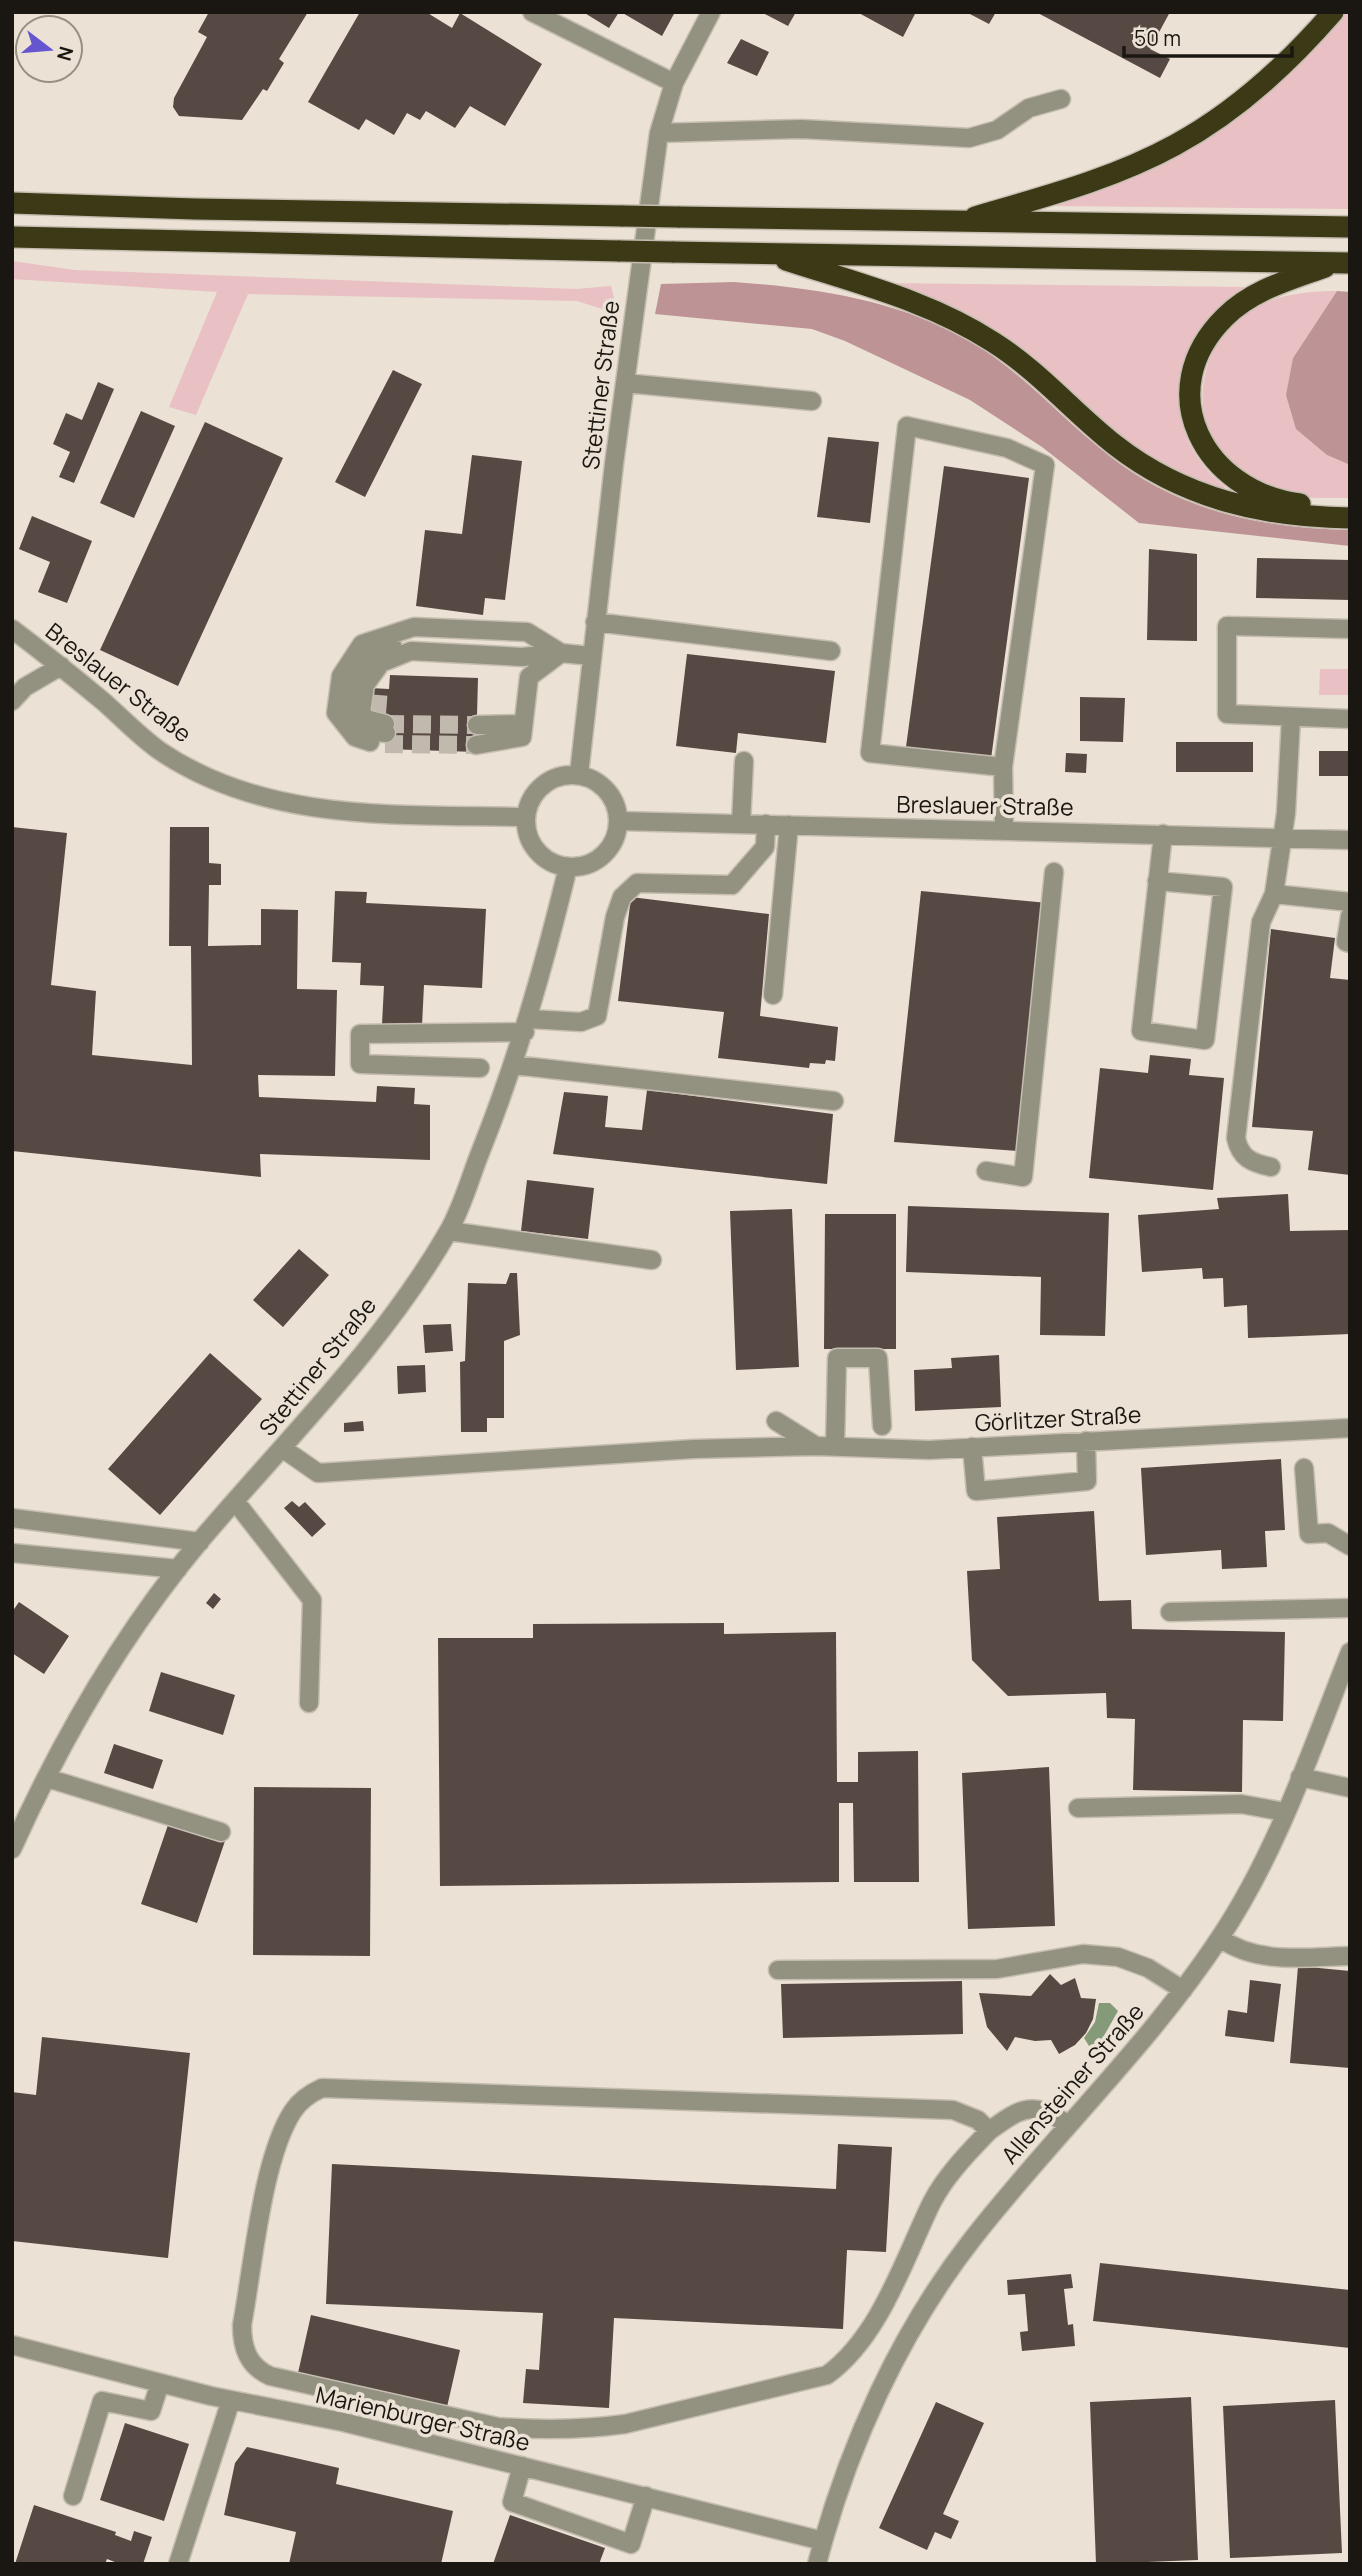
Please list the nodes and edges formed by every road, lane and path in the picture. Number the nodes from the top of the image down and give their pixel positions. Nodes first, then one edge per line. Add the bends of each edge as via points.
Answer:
1 (532, 12) edge
2 (711, 12) edge
3 (1334, 12) edge
4 (674, 83) junction
5 (1061, 99) dead end
6 (659, 133) junction
7 (12, 203) edge
8 (956, 223) junction
9 (1350, 227) edge
10 (12, 237) edge
11 (767, 253) junction
12 (1343, 263) edge
13 (625, 383) junction
14 (812, 401) dead end
15 (1350, 506) edge
16 (1350, 518) edge
17 (595, 622) junction
18 (12, 629) edge
19 (1350, 629) edge
20 (831, 651) dead end
21 (561, 653) junction
22 (591, 656) junction
23 (61, 666) junction
24 (379, 688) tunnel mouth
25 (12, 701) edge
26 (1291, 718) junction
27 (1350, 719) edge
28 (476, 735) tunnel mouth
29 (744, 761) dead end
30 (1003, 767) junction
31 (579, 774) junction
32 (526, 817) junction
33 (619, 821) junction
34 (741, 824) junction
35 (766, 824) junction
36 (789, 825) junction
37 (1004, 829) junction
38 (1163, 834) junction
39 (1350, 839) edge
40 (1282, 840) junction
41 (568, 867) junction
42 (1054, 872) dead end
43 (1157, 881) junction
44 (1274, 894) junction
45 (1350, 902) edge
46 (1350, 916) edge
47 (1350, 943) edge
48 (773, 995) dead end
49 (527, 1026) junction
50 (514, 1065) junction
51 (480, 1068) dead end
52 (834, 1101) dead end
53 (1272, 1167) dead end
54 (986, 1171) dead end
55 (449, 1231) junction
56 (652, 1260) dead end
57 (776, 1421) dead end
58 (882, 1426) dead end
59 (1350, 1428) edge
60 (1086, 1441) junction
61 (816, 1446) junction
62 (835, 1447) junction
63 (972, 1447) junction
64 (282, 1448) junction
65 (1304, 1468) dead end
66 (235, 1501) junction
67 (12, 1518) edge
68 (200, 1542) junction
69 (1350, 1546) edge
70 (12, 1553) edge
71 (178, 1569) junction
72 (1350, 1608) edge
73 (1170, 1612) dead end
74 (1350, 1652) edge
75 (309, 1703) dead end
76 (1300, 1777) junction
77 (47, 1778) junction
78 (1350, 1788) edge
79 (1078, 1808) dead end
80 (1285, 1812) junction
81 (17, 1827) edge
82 (220, 1832) dead end
83 (12, 1849) edge
84 (1220, 1938) junction
85 (1350, 1956) edge
86 (778, 1970) dead end
87 (1183, 1990) junction
88 (1068, 2125) junction
89 (989, 2131) junction
90 (12, 2345) edge
91 (160, 2383) junction
92 (231, 2400) junction
93 (522, 2466) junction
94 (646, 2496) junction
95 (73, 2497) dead end
96 (823, 2541) junction
97 (178, 2564) edge
98 (817, 2564) edge

1 - 4 street
2 - 4 street, Stettiner Straße
3 - 8 highway via 1244,99 1174,146 1102,178
4 - 6 street, Stettiner Straße
5 - 6 street via 1029,108 997,131 969,138 801,129
6 - 13 street, Stettiner Straße
7 - 8 highway, bridge
8 - 9 highway
10 - 11 highway, bridge
11 - 12 highway
11 - 16 highway via 905,299 970,327 1047,382 1114,444 1166,478 1265,512
12 - 15 highway via 1265,289 1241,303 1208,338 1191,387 1200,442 1229,477 1276,500
13 - 14 street
13 - 17 street, Stettiner Straße
17 - 20 street
17 - 22 street, Stettiner Straße
18 - 23 street, Breslauer Straße
19 - 26 street via 1227,626 1227,714
21 - 21 street via 522,657 411,651 380,663 365,685 361,712 380,727 355,737 336,713 341,676 362,643 414,627 527,632
21 - 22 street
21 - 24 street via 520,669 413,662 395,665 383,676
21 - 28 street via 529,677 522,731
22 - 31 street, Stettiner Straße
23 - 25 street via 25,687
23 - 32 street, Breslauer Straße via 160,750 257,798 346,813
26 - 27 street
26 - 40 street
29 - 34 street
30 - 30 street via 1045,465 1007,448 907,426 870,753
30 - 37 street
31 - 32 street via 563,775 537,789
31 - 33 street via 603,785
32 - 41 street via 530,838 541,856
33 - 34 street, Breslauer Straße
33 - 41 street via 616,836 597,860
34 - 35 street, Breslauer Straße
35 - 36 street, Breslauer Straße
35 - 49 street via 765,847 732,885 637,883 622,897 615,917 597,1016 581,1023
36 - 37 street, Breslauer Straße
36 - 48 street
37 - 38 street, Breslauer Straße
38 - 40 street, Breslauer Straße
38 - 43 street
39 - 40 street, Breslauer Straße
40 - 44 street
41 - 49 street, Stettiner Straße
42 - 54 street via 1023,1177
43 - 43 street via 1141,1031 1205,1040 1223,887
44 - 45 street
44 - 53 street via 1261,922 1236,1138 1246,1158
46 - 47 street via 1346,942
49 - 50 street, Stettiner Straße
49 - 51 street via 360,1034 360,1064
50 - 52 street
50 - 55 street, Stettiner Straße
55 - 56 street
55 - 64 street, Stettiner Straße via 401,1301
57 - 61 street, Görlitzer Straße
58 - 62 street via 878,1358 837,1357
59 - 60 street, Görlitzer Straße
60 - 63 street, Görlitzer Straße
60 - 63 street via 1087,1481 976,1491
61 - 62 street, Görlitzer Straße
61 - 64 street via 694,1449 318,1473
62 - 63 street, Görlitzer Straße
64 - 66 street, Stettiner Straße
65 - 69 street via 1309,1534 1328,1533
66 - 68 street, Stettiner Straße
66 - 75 street via 312,1600
67 - 68 street
68 - 71 street, Stettiner Straße
70 - 71 street
71 - 77 street, Stettiner Straße via 102,1680
72 - 73 street
74 - 76 street, Allensteiner Straße
76 - 78 street
76 - 80 street, Allensteiner Straße
77 - 81 street, Stettiner Straße
77 - 82 street
79 - 80 street via 1241,1804
80 - 84 street, Allensteiner Straße
81 - 83 street, Stettiner Straße
84 - 85 street via 1232,1947 1264,1956
84 - 87 street, Allensteiner Straße
86 - 87 street via 997,1969 1083,1954 1118,1957 1148,1968
87 - 88 street, Allensteiner Straße
88 - 89 street via 1037,2108 1025,2109
88 - 96 street, Allensteiner Straße via 973,2238 922,2314 854,2453
89 - 89 street via 978,2120 953,2110 322,2088 294,2108 273,2153 242,2344 258,2371 270,2376 498,2427 534,2429 625,2424 827,2375 853,2351 890,2292 942,2186
90 - 91 street, Marienburger Straße
91 - 92 street, Marienburger Straße
91 - 95 street via 151,2411 102,2401
92 - 93 street, Marienburger Straße
92 - 97 street
93 - 94 street, Marienburger Straße
93 - 94 street via 512,2502 631,2544
94 - 96 street, Marienburger Straße
96 - 98 street, Allensteiner Straße

